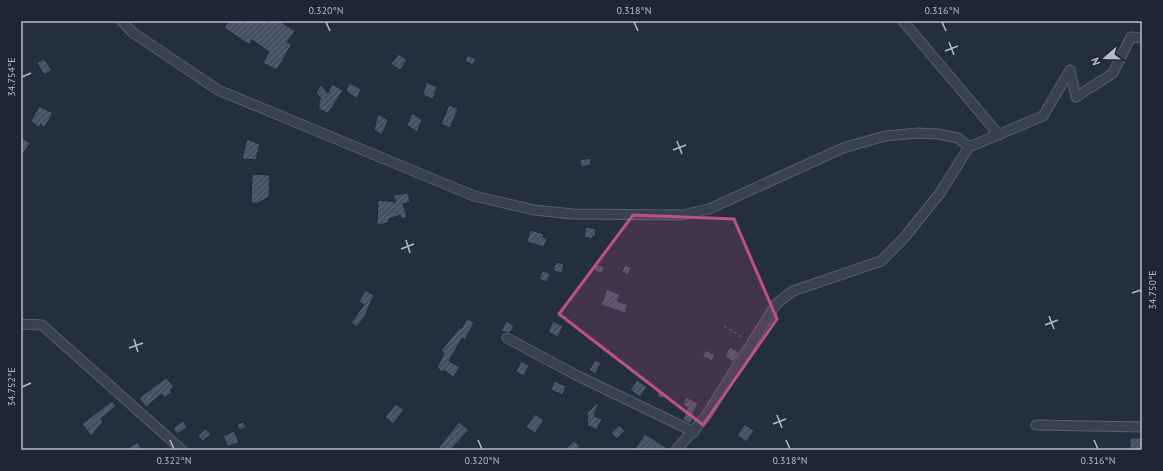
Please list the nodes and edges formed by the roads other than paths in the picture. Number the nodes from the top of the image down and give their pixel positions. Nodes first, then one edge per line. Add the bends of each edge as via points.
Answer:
1 (122, 21) edge
2 (903, 21) edge
3 (1142, 38) edge
4 (999, 135) junction
5 (969, 147) junction
6 (21, 324) edge
7 (507, 338) dead end
8 (1036, 425) dead end
9 (1142, 427) edge
10 (694, 432) junction
11 (182, 450) edge
12 (676, 450) edge

1 - 5 street via 132,32 218,90 474,196 534,210 573,214 682,215 709,209 843,148 885,136 938,134 958,138
2 - 4 street
3 - 4 street via 1131,37 1113,73 1076,97 1070,70 1043,116
4 - 5 street
5 - 10 street via 940,193 888,255 874,265 793,291 777,303 725,388
6 - 11 street via 42,325
7 - 10 street via 574,374
8 - 9 street
10 - 12 street

